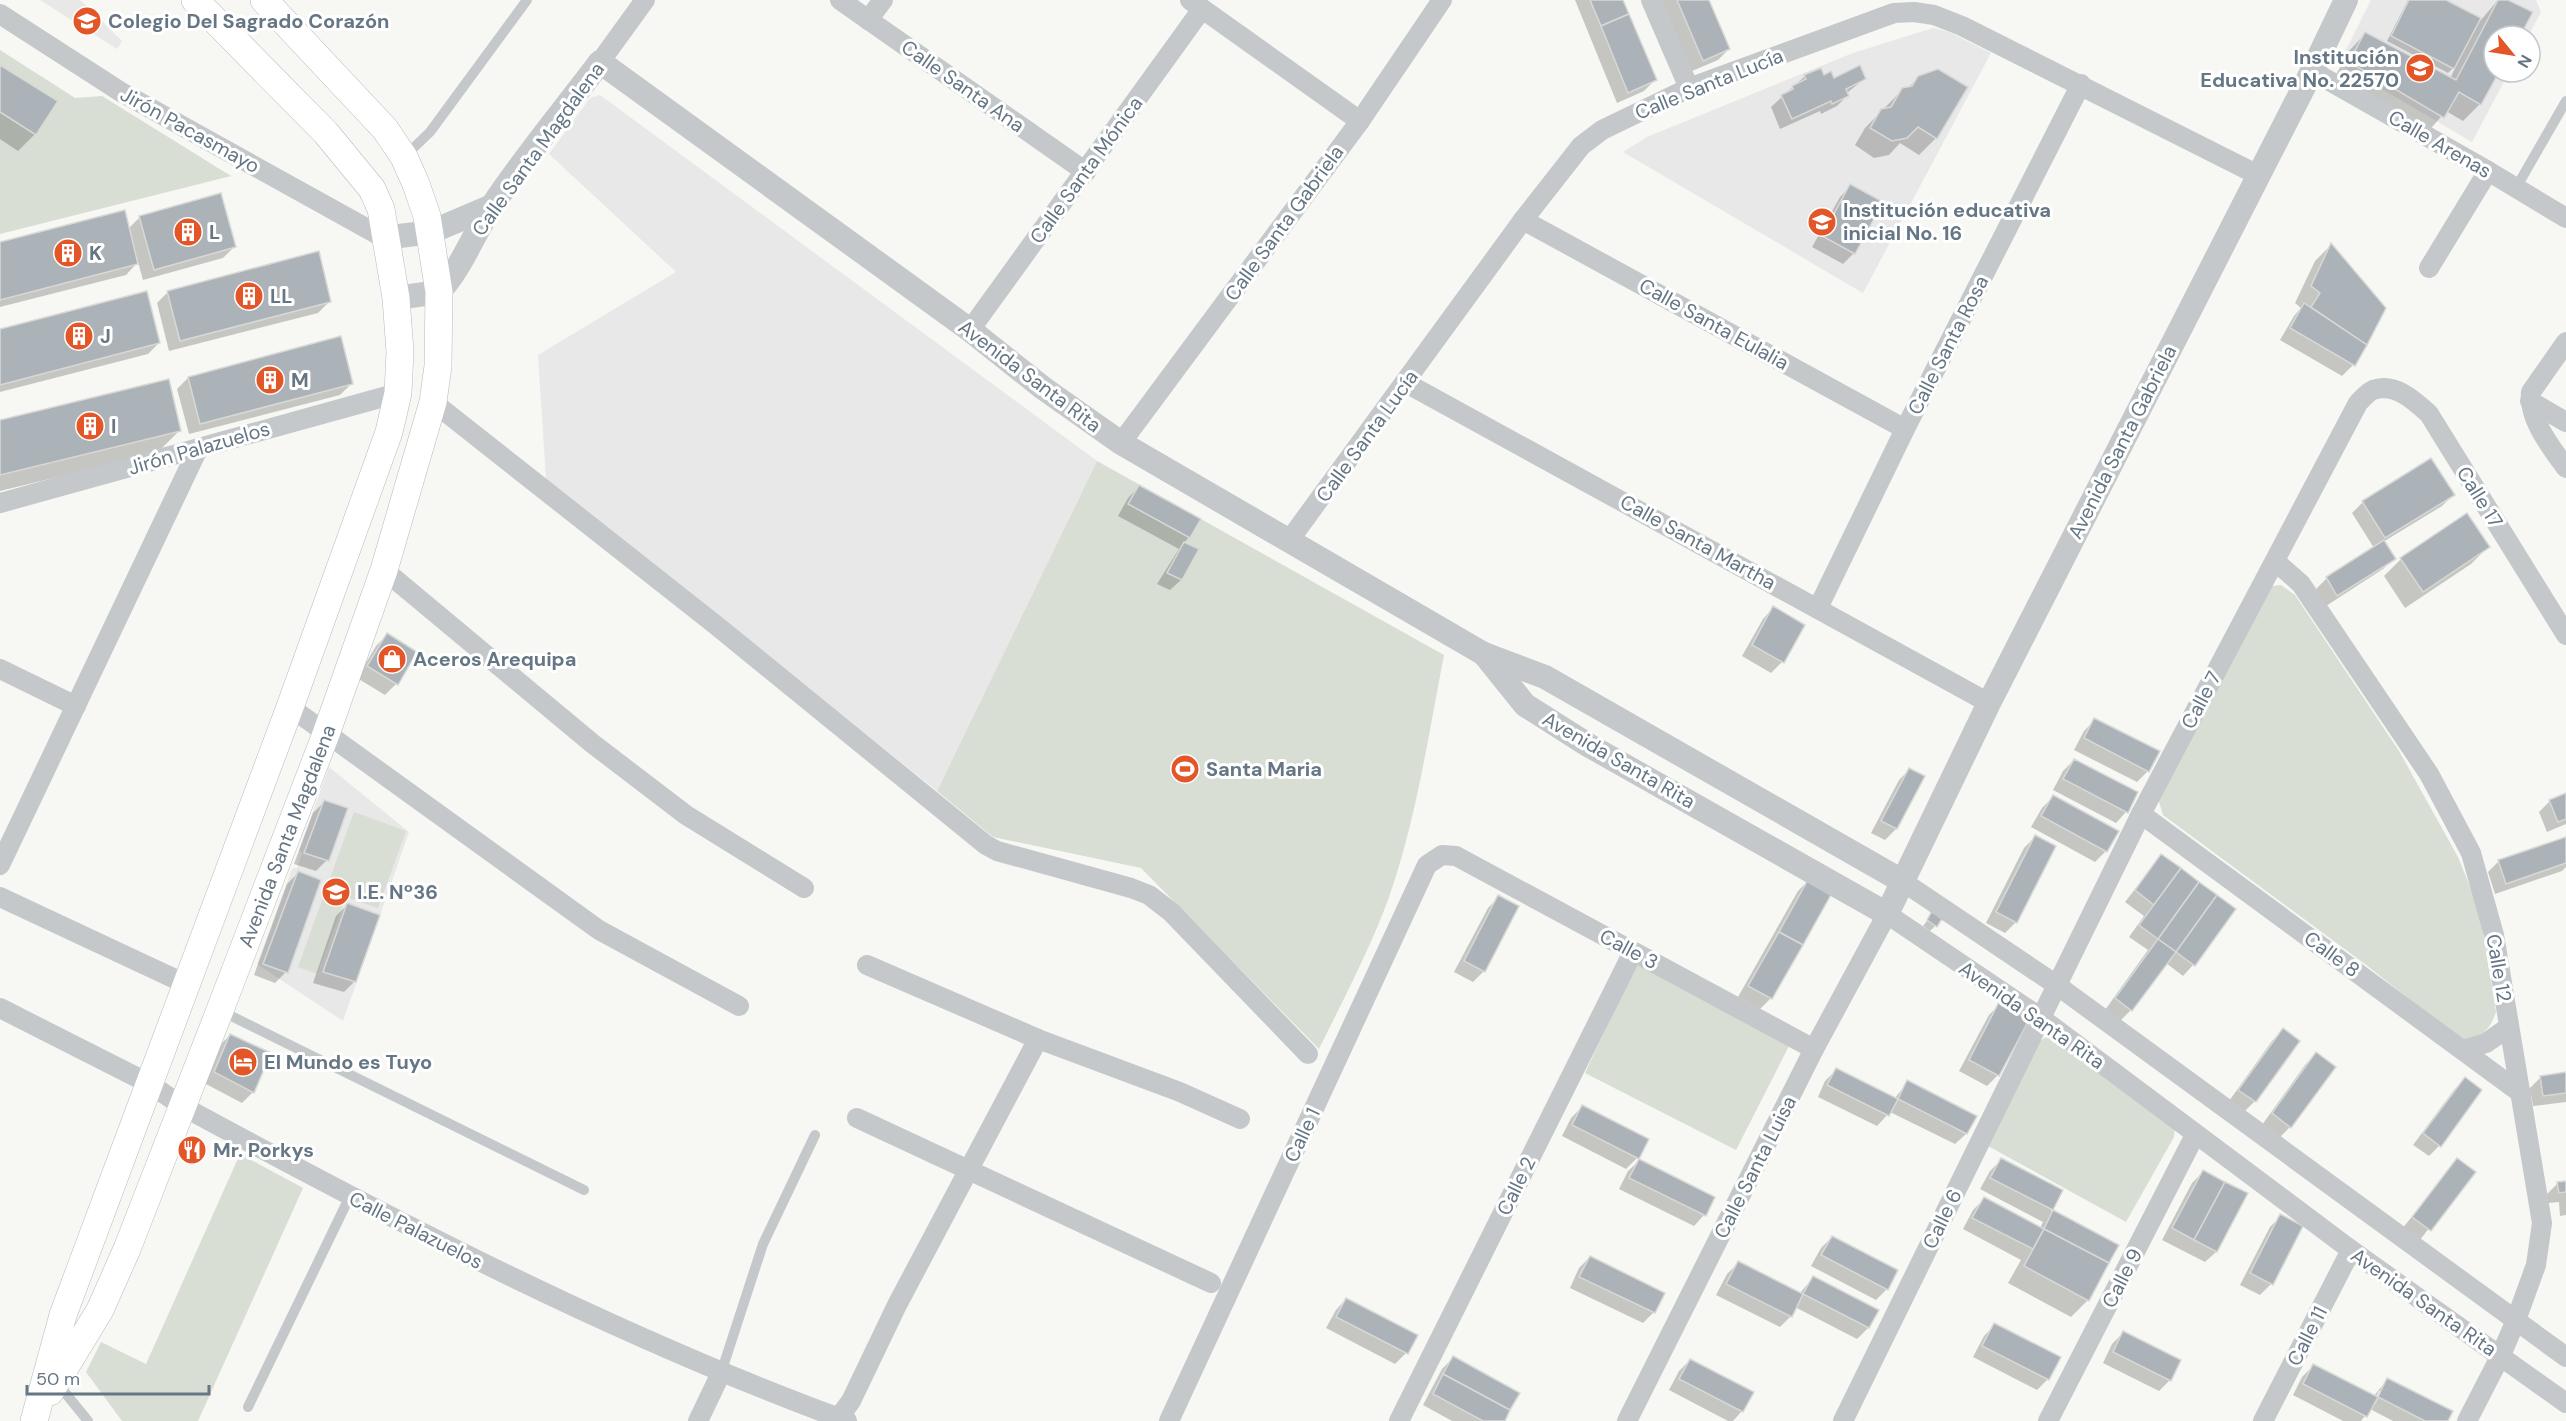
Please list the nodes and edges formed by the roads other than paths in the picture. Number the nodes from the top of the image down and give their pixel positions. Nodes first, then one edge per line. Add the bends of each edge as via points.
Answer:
1 (195, 0) edge
2 (264, 0) edge
3 (527, 0) edge
4 (645, 0) edge
5 (840, 0) edge
6 (883, 0) edge
7 (1442, 0) edge
8 (1652, 0) edge
9 (2342, 2) edge
10 (1196, 4) edge
11 (0, 14) edge
12 (868, 20) junction
13 (600, 62) junction
14 (2312, 71) junction
15 (2081, 84) junction
16 (1689, 88) junction
17 (2566, 101) edge
18 (1360, 121) junction
19 (404, 157) junction
20 (2488, 171) junction
21 (1086, 172) junction
22 (2258, 175) junction
23 (2516, 188) junction
24 (492, 206) junction
25 (2566, 218) edge
26 (1523, 220) junction
27 (431, 232) junction
28 (384, 238) junction
29 (2429, 268) dead end
30 (439, 292) junction
31 (396, 298) junction
32 (970, 330) junction
33 (2566, 342) edge
34 (1406, 383) junction
35 (2373, 390) joint
36 (398, 393) junction
37 (2530, 401) junction
38 (433, 402) junction
39 (2566, 422) edge
40 (1905, 429) junction
41 (1121, 443) junction
42 (198, 448) junction
43 (2566, 468) edge
44 (0, 503) edge
45 (1288, 543) junction
46 (2275, 561) junction
47 (384, 570) junction
48 (1818, 608) junction
49 (2566, 635) edge
50 (1484, 654) junction
51 (0, 669) edge
52 (1989, 703) junction
53 (76, 706) junction
54 (290, 706) junction
55 (326, 734) junction
56 (2141, 814) junction
57 (1442, 855) joint
58 (0, 865) edge
59 (1902, 881) junction
60 (804, 888) dead end
61 (0, 897) edge
62 (1887, 914) junction
63 (1633, 952) junction
64 (867, 965) dead end
65 (188, 985) junction
66 (2058, 986) junction
67 (740, 1006) dead end
68 (0, 1008) edge
69 (220, 1010) junction
70 (2041, 1018) junction
71 (2509, 1027) junction
72 (1038, 1039) junction
73 (1814, 1049) junction
74 (2463, 1050) junction
75 (1308, 1054) dead end
76 (150, 1084) junction
77 (2522, 1094) junction
78 (182, 1106) junction
79 (856, 1118) dead end
80 (1240, 1119) dead end
81 (816, 1135) dead end
82 (2195, 1135) junction
83 (969, 1170) junction
84 (584, 1190) dead end
85 (350, 1196) junction
86 (2351, 1250) junction
87 (1211, 1283) dead end
88 (2516, 1320) junction
89 (2501, 1356) junction
90 (2566, 1357) edge
91 (721, 1373) junction
92 (57, 1383) junction
93 (2566, 1403) edge
94 (248, 1407) dead end
95 (36, 1416) edge
96 (840, 1420) edge
97 (88, 1421) edge
98 (698, 1421) edge
99 (1169, 1421) edge
100 (1399, 1421) edge
101 (1627, 1421) edge
102 (1843, 1421) edge
103 (2048, 1421) edge
104 (2264, 1421) edge
105 (2467, 1421) edge

1 - 28 main road, Avenida Santa Magdalena via 351,160 381,208
2 - 19 main road, Avenida Santa Magdalena via 359,99
3 - 19 lane via 430,132
4 - 13 street, Calle Santa Magdalena
5 - 12 street, Calle Santa Ana
6 - 12 street
7 - 18 street, Calle Santa Gabriela
8 - 16 street
9 - 14 street, Avenida Santa Gabriela
10 - 18 street
10 - 21 street, Calle Santa Mónica
11 - 28 street, Jirón Pacasmayo via 121,92
12 - 21 street, Calle Santa Ana
13 - 24 street, Calle Santa Magdalena
13 - 32 street, Avenida Santa Rita
14 - 20 street, Calle Arenas
14 - 22 street, Avenida Santa Gabriela
15 - 16 street, Calle Santa Lucía via 1962,26 1914,12 1894,13
15 - 22 street, Calle Santa Lucía
15 - 40 street, Calle Santa Rosa
16 - 26 street, Calle Santa Lucía via 1602,130 1581,146
17 - 23 lane
18 - 41 street, Calle Santa Gabriela
19 - 27 main road, Avenida Santa Magdalena via 417,184
20 - 23 street, Calle Arenas
20 - 29 street
21 - 32 street, Calle Santa Mónica
22 - 52 street, Avenida Santa Gabriela
23 - 25 street, Calle Arenas
24 - 27 street
24 - 30 street, Calle Santa Magdalena via 459,267
26 - 34 street, Calle Santa Lucía
26 - 40 street, Calle Santa Eulalia
27 - 28 street
27 - 30 main road, Avenida Santa Magdalena
28 - 31 main road, Avenida Santa Magdalena
30 - 31 street
30 - 38 main road, Avenida Santa Magdalena via 438,366
31 - 36 main road, Avenida Santa Magdalena
32 - 41 street, Avenida Santa Rita
33 - 37 street via 2531,392
34 - 45 street, Calle Santa Lucía
34 - 48 street, Calle Santa Martha
35 - 46 street, Calle 7 via 2358,403
35 - 49 street, Calle 17 via 2394,390 2410,397 2429,414
36 - 42 street, Jirón Palazuelos
36 - 54 main road, Avenida Santa Magdalena via 389,432
37 - 39 street
37 - 43 street via 2544,437
38 - 47 main road, Avenida Santa Magdalena
38 - 75 street via 986,845 1149,895 1171,912
40 - 48 street, Calle Santa Rosa
41 - 45 street, Avenida Santa Rita
42 - 44 street, Jirón Palazuelos
42 - 53 street
45 - 50 street, Avenida Santa Rita
46 - 56 street, Calle 7
46 - 71 street, Calle 12 via 2301,584 2429,774 2471,852 2494,935
47 - 55 main road, Avenida Santa Magdalena
47 - 60 street via 686,815
48 - 52 street, Calle Santa Martha
50 - 59 street, Avenida Santa Rita via 1545,677
50 - 62 street, Avenida Santa Rita via 1525,705 1588,745
51 - 53 street
52 - 59 street, Avenida Santa Gabriela
53 - 58 street
54 - 55 street
54 - 65 main road, Avenida Santa Magdalena
55 - 67 street via 599,930
55 - 69 main road, Avenida Santa Magdalena
56 - 66 street, Calle 7
56 - 74 street, Calle 8
57 - 63 street, Calle 3 via 1456,856
57 - 99 street, Calle 1 via 1427,865
59 - 62 street, Avenida Santa Gabriela
59 - 66 street, Avenida Santa Rita
61 - 65 street
62 - 70 street, Avenida Santa Rita
62 - 73 street, Calle Santa Luisa
63 - 73 street, Calle 3
63 - 100 street, Calle 2
64 - 72 street
65 - 76 main road, Avenida Santa Magdalena
66 - 70 street, Calle 7
66 - 88 street, Avenida Santa Rita
68 - 76 street, Calle Palazuelos
69 - 78 main road, Avenida Santa Magdalena
69 - 84 lane
70 - 82 street, Avenida Santa Rita
70 - 102 street, Calle 6
71 - 74 street via 2486,1043
71 - 77 street, Calle 12
72 - 80 street via 1180,1092
72 - 83 street
73 - 101 street, Calle Santa Luisa
74 - 77 street, Calle 8
76 - 78 street, Calle Palazuelos
76 - 95 main road, Avenida Santa Magdalena via 63,1315
77 - 88 street, Calle 12 via 2542,1223 2536,1265
78 - 85 street, Calle Palazuelos
78 - 92 main road, Avenida Santa Magdalena via 100,1310
79 - 83 street
81 - 91 lane via 763,1244
82 - 86 street, Avenida Santa Rita
82 - 103 street, Calle 9
83 - 87 street
83 - 96 street
85 - 91 street, Calle Palazuelos via 514,1279
85 - 94 lane
86 - 89 street, Avenida Santa Rita
86 - 104 street, Calle 11
88 - 89 street, Calle 12
88 - 90 street, Avenida Santa Rita
89 - 93 street, Avenida Santa Rita
89 - 105 street, Calle 12
91 - 96 street, Calle Palazuelos
91 - 98 street
92 - 95 main road, Avenida Santa Magdalena
92 - 97 lane

